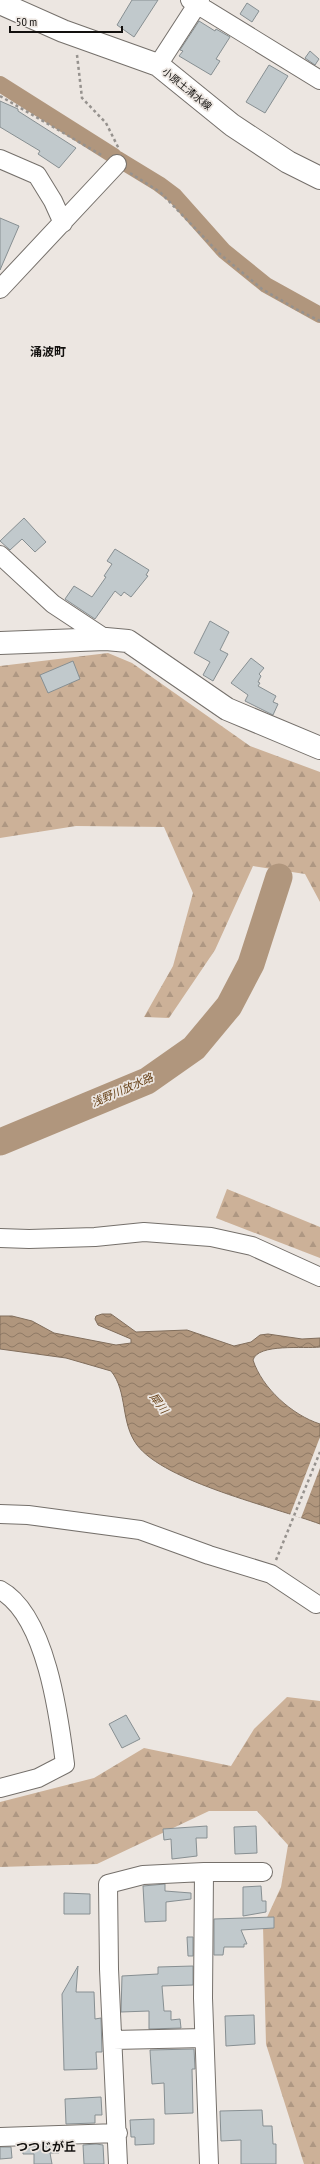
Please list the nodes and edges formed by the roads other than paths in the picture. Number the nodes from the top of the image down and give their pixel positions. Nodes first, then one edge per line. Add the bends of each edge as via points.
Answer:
1 (195, 2) edge
2 (0, 3) edge
3 (158, 65) junction
4 (320, 80) edge
5 (0, 159) edge
6 (117, 164) road end
7 (320, 178) edge
8 (63, 223) junction
9 (4, 280) edge
10 (0, 555) edge
11 (106, 639) junction
12 (0, 643) edge
13 (320, 748) edge
14 (0, 1238) edge
15 (320, 1278) edge
16 (0, 1514) edge
17 (0, 1590) edge
18 (316, 1604) dead end
19 (0, 1788) edge
20 (204, 1872) junction
21 (263, 1872) dead end
22 (204, 2038) junction
23 (113, 2040) junction
24 (118, 2133) junction
25 (0, 2137) edge
26 (118, 2164) edge
27 (209, 2164) edge

1 - 3 street
1 - 4 street
2 - 3 main road, 小原土清水線 via 57,29
3 - 7 main road, 小原土清水線 via 232,125 288,162
5 - 8 street via 37,175
6 - 8 street
8 - 9 street
10 - 11 street via 53,604
11 - 12 main road
11 - 13 main road via 128,641 227,709
14 - 15 street via 95,1237 144,1232 211,1237 252,1246
16 - 18 street via 28,1515 140,1530 271,1574
17 - 19 street via 9,1594 19,1605 36,1632 59,1716 64,1764 38,1778
20 - 21 street
20 - 22 street
20 - 23 street via 143,1875 108,1884
22 - 23 street
22 - 27 street
23 - 24 street
24 - 25 street
24 - 26 street

